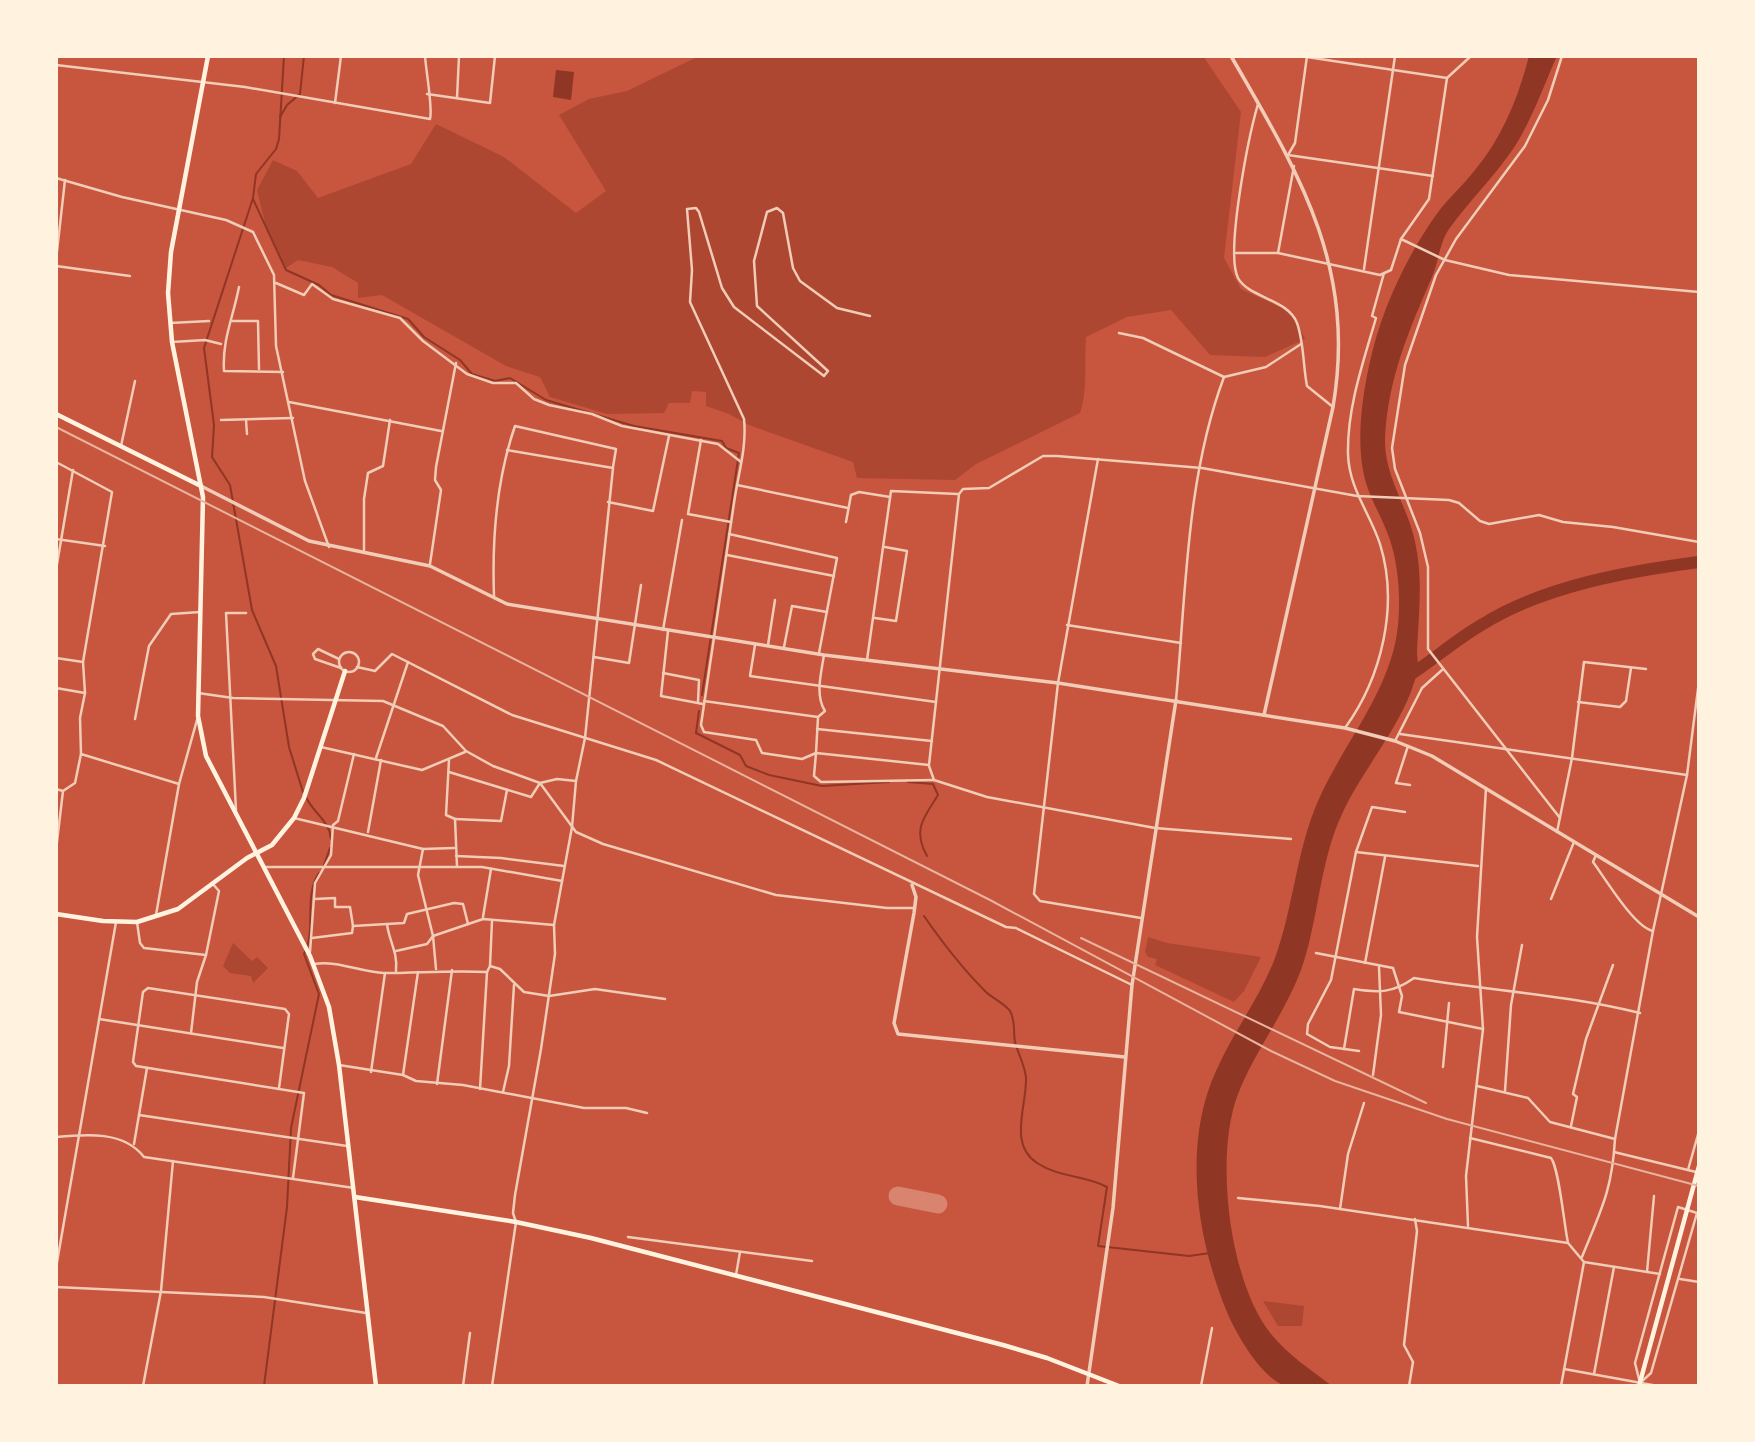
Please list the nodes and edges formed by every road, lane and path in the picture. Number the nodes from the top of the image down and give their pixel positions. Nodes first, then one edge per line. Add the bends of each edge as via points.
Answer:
1 (208, 56) edge
2 (341, 56) edge
3 (425, 56) edge
4 (459, 56) edge
5 (495, 56) edge
6 (1231, 56) edge
7 (1300, 56) edge
8 (1395, 56) edge
9 (1471, 56) edge
10 (1562, 56) edge
11 (1307, 57) edge
12 (56, 65) edge
13 (1393, 70) junction
14 (1447, 79) junction
15 (204, 81) junction
16 (428, 94) junction
17 (457, 98) junction
18 (335, 103) junction
19 (1258, 104) junction
20 (1288, 155) junction
21 (1294, 166) junction
22 (1380, 169) junction
23 (1434, 176) junction
24 (56, 178) edge
25 (65, 180) junction
26 (180, 210) junction
27 (1401, 239) junction
28 (1236, 253) junction
29 (1278, 254) junction
30 (56, 260) edge
31 (1445, 260) junction
32 (1328, 262) junction
33 (56, 266) edge
34 (1364, 269) junction
35 (1384, 273) junction
36 (130, 276) dead end
37 (276, 283) junction
38 (239, 287) dead end
39 (1699, 292) edge
40 (870, 316) dead end
41 (209, 321) dead end
42 (232, 321) junction
43 (170, 323) junction
44 (1119, 333) dead end
45 (173, 342) junction
46 (222, 344) junction
47 (1301, 344) junction
48 (456, 363) junction
49 (259, 370) junction
50 (283, 372) junction
51 (1224, 377) junction
52 (135, 381) dead end
53 (289, 402) junction
54 (1334, 407) junction
55 (56, 414) edge
56 (293, 418) junction
57 (221, 420) dead end
58 (246, 420) junction
59 (390, 420) junction
60 (442, 431) junction
61 (247, 434) dead end
62 (670, 435) junction
63 (701, 440) junction
64 (121, 446) junction
65 (507, 450) junction
66 (1097, 459) junction
67 (56, 462) edge
68 (741, 462) junction
69 (613, 468) junction
70 (1202, 468) junction
71 (74, 470) junction
72 (737, 485) junction
73 (201, 486) junction
74 (1315, 489) junction
75 (959, 494) junction
76 (1357, 496) junction
77 (890, 497) junction
78 (1408, 499) junction
79 (608, 502) junction
80 (848, 508) junction
81 (682, 520) dead end
82 (731, 522) junction
83 (846, 522) dead end
84 (729, 534) junction
85 (56, 539) edge
86 (61, 539) junction
87 (1699, 542) edge
88 (105, 546) junction
89 (329, 547) junction
90 (885, 547) junction
91 (364, 553) junction
92 (726, 555) junction
93 (430, 566) junction
94 (56, 570) edge
95 (834, 576) junction
96 (641, 585) dead end
97 (494, 599) junction
98 (775, 600) dead end
99 (200, 612) junction
100 (827, 612) junction
101 (246, 613) dead end
102 (874, 618) junction
103 (599, 620) junction
104 (635, 625) junction
105 (1067, 625) junction
106 (666, 631) junction
107 (713, 638) junction
108 (1181, 643) junction
109 (755, 645) junction
110 (768, 646) junction
111 (784, 649) junction
112 (821, 655) junction
113 (594, 657) junction
114 (56, 658) edge
115 (339, 659) junction
116 (867, 660) junction
117 (83, 662) junction
118 (408, 662) junction
119 (358, 667) junction
120 (1631, 667) junction
121 (940, 669) junction
122 (1646, 669) dead end
123 (343, 670) junction
124 (1442, 670) junction
125 (663, 673) junction
126 (1699, 681) edge
127 (1058, 682) junction
128 (56, 688) edge
129 (820, 688) junction
130 (85, 693) junction
131 (198, 693) junction
132 (233, 698) junction
133 (1176, 700) junction
134 (336, 702) junction
135 (704, 702) junction
136 (936, 702) junction
137 (1578, 702) junction
138 (698, 703) junction
139 (392, 705) junction
140 (1264, 715) junction
141 (198, 716) junction
142 (818, 717) junction
143 (135, 719) dead end
144 (1345, 727) junction
145 (817, 729) junction
146 (1400, 734) junction
147 (585, 738) junction
148 (932, 741) junction
149 (1395, 741) junction
150 (1408, 746) junction
151 (321, 747) junction
152 (1503, 748) junction
153 (466, 751) junction
154 (816, 753) junction
155 (81, 754) junction
156 (354, 754) junction
157 (1572, 758) junction
158 (379, 759) junction
159 (449, 760) junction
160 (929, 765) junction
161 (449, 772) junction
162 (1687, 775) junction
163 (934, 780) junction
164 (576, 781) junction
165 (540, 783) junction
166 (179, 784) junction
167 (1410, 785) dead end
168 (1486, 788) junction
169 (56, 789) edge
170 (507, 790) junction
171 (63, 791) junction
172 (1044, 807) junction
173 (1405, 812) dead end
174 (236, 816) junction
175 (294, 818) junction
176 (1560, 818) junction
177 (455, 819) junction
178 (332, 825) junction
179 (572, 827) junction
180 (1155, 828) junction
181 (1557, 832) junction
182 (368, 833) junction
183 (1291, 839) dead end
184 (1574, 842) junction
185 (454, 848) junction
186 (423, 849) junction
187 (56, 850) edge
188 (1356, 852) junction
189 (256, 854) junction
190 (1595, 855) junction
191 (456, 856) junction
192 (1385, 857) junction
193 (420, 866) junction
194 (1480, 866) junction
195 (263, 867) junction
196 (327, 867) junction
197 (458, 867) junction
198 (565, 867) junction
199 (491, 869) junction
200 (562, 881) junction
201 (212, 883) junction
202 (912, 885) junction
203 (1661, 895) junction
204 (314, 899) junction
205 (1551, 899) dead end
206 (915, 908) junction
207 (425, 909) junction
208 (56, 914) edge
209 (1699, 917) edge
210 (1141, 918) junction
211 (155, 919) junction
212 (483, 919) junction
213 (492, 921) junction
214 (116, 922) junction
215 (137, 922) junction
216 (387, 924) junction
217 (468, 924) junction
218 (554, 925) junction
219 (353, 926) junction
220 (1653, 932) junction
221 (433, 936) junction
222 (311, 938) junction
223 (1522, 945) dead end
224 (396, 951) junction
225 (1316, 953) dead end
226 (206, 955) junction
227 (310, 956) junction
228 (1335, 956) junction
229 (1366, 963) junction
230 (314, 964) junction
231 (1379, 965) junction
232 (1613, 965) dead end
233 (490, 966) junction
234 (436, 969) junction
235 (452, 970) junction
236 (397, 971) junction
237 (418, 972) junction
238 (487, 972) junction
239 (385, 973) junction
240 (514, 985) junction
241 (1132, 985) junction
242 (1400, 988) junction
243 (1479, 989) junction
244 (1513, 989) junction
245 (1381, 993) junction
246 (197, 996) junction
247 (549, 996) junction
248 (665, 999) dead end
249 (1598, 1002) junction
250 (1448, 1003) dead end
251 (1640, 1013) junction
252 (99, 1019) junction
253 (1447, 1023) junction
254 (139, 1025) junction
255 (1483, 1029) junction
256 (191, 1033) junction
257 (284, 1048) junction
258 (1344, 1049) junction
259 (1359, 1051) dead end
260 (1125, 1057) junction
261 (339, 1065) junction
262 (1443, 1067) dead end
263 (147, 1068) junction
264 (371, 1072) junction
265 (403, 1075) junction
266 (1373, 1075) dead end
267 (437, 1084) junction
268 (1478, 1086) junction
269 (279, 1088) junction
270 (480, 1089) junction
271 (1505, 1091) junction
272 (503, 1092) junction
273 (531, 1097) junction
274 (1364, 1102) dead end
275 (647, 1113) dead end
276 (139, 1115) junction
277 (1571, 1126) junction
278 (1699, 1131) edge
279 (56, 1137) edge
280 (78, 1137) junction
281 (1470, 1138) junction
282 (1615, 1139) junction
283 (298, 1140) junction
284 (134, 1144) junction
285 (349, 1146) junction
286 (1614, 1152) junction
287 (173, 1160) junction
288 (1699, 1166) edge
289 (1688, 1170) junction
290 (1699, 1172) edge
291 (293, 1178) junction
292 (354, 1188) junction
293 (1654, 1196) dead end
294 (355, 1197) junction
295 (1238, 1198) dead end
296 (1340, 1209) junction
297 (1415, 1219) junction
298 (516, 1222) junction
299 (1468, 1226) junction
300 (628, 1237) dead end
301 (1568, 1243) junction
302 (740, 1252) junction
303 (1582, 1257) junction
304 (812, 1261) dead end
305 (1584, 1262) junction
306 (1614, 1267) junction
307 (56, 1268) edge
308 (1647, 1272) junction
309 (1660, 1274) junction
310 (736, 1275) junction
311 (1681, 1279) junction
312 (1699, 1282) edge
313 (56, 1286) edge
314 (161, 1291) junction
315 (368, 1313) junction
316 (1212, 1328) dead end
317 (470, 1333) dead end
318 (1564, 1368) junction
319 (1089, 1373) junction
320 (1594, 1374) junction
321 (1640, 1385) edge
322 (142, 1386) edge
323 (376, 1386) edge
324 (463, 1386) edge
325 (492, 1386) edge
326 (1087, 1386) edge
327 (1119, 1386) edge
328 (1201, 1386) edge
329 (1409, 1386) edge
330 (1561, 1386) edge
331 (1658, 1386) edge

1 - 15 main road
2 - 18 street
3 - 16 street
4 - 17 street
5 - 17 street via 490,103
6 - 19 street
7 - 11 street
8 - 13 street
9 - 14 street
10 - 31 street via 1548,100 1525,146
11 - 13 street
11 - 20 street via 1295,143
12 - 15 street
13 - 14 street
13 - 22 street
14 - 23 street
15 - 18 street
15 - 26 main road
16 - 17 street
16 - 18 street via 433,111 430,119
19 - 20 street
19 - 28 street via 1234,226
20 - 21 street
20 - 22 street
21 - 29 street
21 - 32 street via 1315,213
22 - 23 street
22 - 34 street
23 - 27 street via 1429,199
24 - 25 street
25 - 26 street
25 - 30 street
26 - 37 street via 253,232
26 - 43 main road via 171,252
27 - 31 street
27 - 35 street via 1391,270
28 - 29 street
28 - 47 street via 1238,278 1291,314
29 - 32 street
31 - 39 street via 1509,275
31 - 78 street via 1409,351 1395,412 1395,469
32 - 34 street
32 - 54 street via 1339,356
33 - 36 street
34 - 35 street
35 - 76 street via 1355,387 1350,426 1348,454
37 - 48 street via 304,295 312,284 332,299 400,318 423,341
37 - 50 street via 276,346
38 - 42 street
40 - 68 street via 837,309 800,281 793,268 786,220 777,208 767,212 756,248 754,296 764,313 828,371 828,375 819,373 734,307 722,288 699,212 690,206 686,216 690,302 744,419
41 - 43 street
42 - 46 street
42 - 49 street via 258,321
43 - 45 main road
44 - 51 street via 1143,338
45 - 46 street
45 - 73 main road
46 - 49 street via 224,371
47 - 51 street via 1266,367
47 - 54 street via 1307,386
48 - 60 street
48 - 62 street via 483,380 516,383 549,405
49 - 50 street
50 - 53 street
51 - 70 street
52 - 64 street
53 - 56 street
53 - 59 street
54 - 74 street
55 - 64 main road
56 - 58 street
56 - 89 street via 305,481
57 - 58 street
58 - 61 street
59 - 60 street
59 - 91 street via 383,466 368,473
60 - 93 street via 435,480 442,490
62 - 63 street
62 - 79 street via 653,511
63 - 68 street via 718,444
63 - 82 street via 688,514
64 - 73 main road
65 - 69 street
65 - 69 street via 515,426 616,449
65 - 97 street via 495,543
66 - 70 street
66 - 75 street via 1043,456 989,488 963,489
66 - 105 street
67 - 71 street
68 - 72 street
69 - 79 street
70 - 74 street
70 - 108 street via 1195,496
71 - 86 street
71 - 88 street via 112,492
72 - 80 street
72 - 82 street
73 - 89 street
73 - 99 main road
74 - 76 street
74 - 140 street
75 - 77 street via 891,491
75 - 121 street
76 - 78 street
76 - 144 street via 1382,554 1386,615 1377,668 1363,704
77 - 80 street via 859,492 851,495
77 - 90 street
78 - 87 street via 1459,503 1489,524 1539,515
78 - 124 street via 1428,567 1428,649
79 - 103 street
80 - 83 street
81 - 106 street
82 - 84 street
84 - 92 street
84 - 95 street via 837,558
85 - 86 street
86 - 88 street
86 - 94 street
88 - 117 street
89 - 91 street
90 - 102 street
90 - 102 street via 907,551 896,621
91 - 93 street
92 - 95 street
92 - 107 street
93 - 97 street
95 - 100 street
96 - 104 street
97 - 103 street
98 - 110 street
99 - 131 main road
99 - 143 street via 171,614 149,646
100 - 111 street via 792,606
100 - 112 street
101 - 132 street via 226,613
102 - 116 street
103 - 104 street
103 - 113 street
104 - 106 street
104 - 113 street via 629,663
105 - 108 street
105 - 127 street
106 - 107 street
106 - 125 street
107 - 109 street
107 - 135 street
108 - 133 street
109 - 110 street
109 - 129 street via 750,676
110 - 111 street
111 - 112 street
112 - 116 street
112 - 129 street
113 - 147 street
114 - 117 street
115 - 119 street via 352,653
115 - 123 street
115 - 123 street via 320,649 313,654
116 - 121 street
117 - 130 street
118 - 119 street via 393,654 375,671
118 - 139 street
118 - 147 street via 499,709
119 - 123 street
120 - 122 street
120 - 137 street via 1626,701 1620,707
120 - 137 street via 1584,662
121 - 127 street
121 - 136 street
123 - 134 main road
124 - 146 street via 1422,688
124 - 152 street
125 - 138 street via 699,680
125 - 138 street via 661,696
126 - 162 street
127 - 133 street
127 - 172 street
128 - 130 street
129 - 136 street
129 - 142 street via 825,712
130 - 155 street
131 - 132 street
131 - 141 main road
132 - 134 street
132 - 174 street
133 - 140 street
133 - 180 street
134 - 139 street
134 - 151 main road
135 - 138 street
135 - 142 street
135 - 154 street via 704,732 756,740 762,753 802,759
136 - 148 street
137 - 157 street
139 - 153 street via 443,726
139 - 158 street
140 - 144 street
141 - 166 street
141 - 174 main road via 206,756
142 - 145 street
144 - 149 street
145 - 148 street
145 - 154 street
146 - 149 street
146 - 152 street
147 - 164 street
147 - 202 street via 656,760
148 - 160 street
149 - 150 street
150 - 167 street via 1396,783
150 - 168 street
151 - 156 street
151 - 175 main road
152 - 157 street
152 - 176 street
153 - 159 street
153 - 165 street
154 - 160 street
154 - 163 street via 814,776 821,782
155 - 166 street
155 - 171 street via 75,783
156 - 158 street
156 - 178 street via 338,821
157 - 162 street
157 - 176 street
158 - 159 street via 422,770
158 - 182 street
159 - 161 street
160 - 163 street
161 - 170 street
161 - 177 street via 446,815
162 - 203 street
163 - 172 street via 987,797
164 - 165 street
164 - 179 street
165 - 170 street via 531,797
165 - 179 street
166 - 211 street
168 - 181 street
168 - 194 street
169 - 171 street
170 - 177 street via 501,821
171 - 187 street
172 - 180 street
172 - 210 street via 1034,894 1040,901
173 - 188 street via 1373,807
174 - 189 main road
175 - 178 street
175 - 189 main road via 272,845
176 - 181 street
177 - 185 street
178 - 182 street
178 - 196 street
179 - 198 street
179 - 206 street via 603,844 776,895
180 - 183 street
180 - 210 street
181 - 184 street
182 - 186 street
184 - 190 street
184 - 205 street
185 - 186 street
185 - 191 street
186 - 193 street
188 - 192 street
188 - 228 street
189 - 195 main road
189 - 201 main road
190 - 203 street
190 - 220 street via 1592,862 1645,930
191 - 197 street
191 - 198 street
192 - 194 street
192 - 229 street
193 - 196 street
193 - 197 street
193 - 207 street
194 - 243 street
195 - 196 street
195 - 227 main road
196 - 204 street via 315,883
197 - 199 street
198 - 200 street
199 - 200 street
199 - 212 street
200 - 218 street
201 - 211 main road via 178,909
201 - 226 street via 219,891
202 - 206 street
202 - 241 street via 1006,928 1016,928
203 - 209 street
203 - 220 street
204 - 219 street via 335,898 335,907 350,907
204 - 222 street
206 - 260 street via 894,1023 898,1034
207 - 216 street via 407,914 404,923
207 - 217 street via 463,904
207 - 221 street
208 - 214 main road
210 - 241 street
211 - 215 main road
212 - 213 street
212 - 217 street
213 - 218 street
213 - 233 street
214 - 215 main road
214 - 252 street
215 - 226 street via 144,948
216 - 219 street
216 - 224 street
217 - 221 street
218 - 247 street
219 - 222 street via 352,933
220 - 251 street
221 - 224 street via 427,944
221 - 234 street
222 - 227 street
223 - 244 street
224 - 236 street
225 - 228 street
226 - 246 street
227 - 230 main road
228 - 229 street
228 - 258 street via 1331,980 1307,1034
229 - 231 street
230 - 239 street
230 - 261 main road via 333,1022
231 - 242 street via 1393,968
231 - 245 street
232 - 249 street
233 - 238 street
233 - 240 street via 500,969
234 - 235 street
234 - 237 street
235 - 238 street
235 - 267 street
236 - 237 street
236 - 239 street
237 - 265 street
238 - 270 street
239 - 264 street
240 - 247 street via 524,992
240 - 272 street
241 - 260 street
242 - 243 street via 1414,978
242 - 245 street
242 - 253 street via 1399,1012
243 - 244 street
243 - 255 street
244 - 249 street
244 - 271 street
245 - 258 street via 1354,989
245 - 266 street
246 - 254 street via 148,988 143,992
246 - 256 street
246 - 257 street via 285,1009 289,1014
247 - 248 street via 595,989
247 - 273 street
249 - 251 street
249 - 277 street via 1573,1094 1577,1097
250 - 253 street
251 - 282 street
252 - 254 street
252 - 280 street
253 - 255 street
253 - 262 street
254 - 256 street
254 - 263 street via 132,1062
255 - 268 street
256 - 257 street
257 - 269 street
258 - 259 street
260 - 319 street via 1114,1208
261 - 264 street
261 - 285 main road
263 - 269 street
263 - 276 street
264 - 265 street
265 - 267 street
267 - 270 street
268 - 271 street
268 - 281 street
269 - 283 street via 304,1093
270 - 272 street
271 - 277 street via 1528,1098 1550,1122
272 - 273 street
273 - 275 street
273 - 298 street via 515,1195
274 - 296 street via 1348,1154
276 - 283 street
276 - 284 street
277 - 282 street
278 - 289 street
279 - 280 street
280 - 284 street via 96,1134
280 - 307 street
281 - 299 street
281 - 301 street via 1551,1158 1557,1166
282 - 286 street
283 - 285 street
283 - 291 street
284 - 287 street via 144,1157
285 - 292 main road
286 - 289 street
286 - 303 street via 1606,1202
287 - 291 street
287 - 314 street
288 - 321 main road
289 - 290 street
291 - 292 street
292 - 294 main road
293 - 308 street
294 - 298 main road
294 - 315 main road
295 - 296 street
296 - 297 street
297 - 299 street
297 - 329 street via 1404,1345 1413,1362
298 - 310 main road
298 - 325 street
299 - 301 street
300 - 302 street
301 - 303 street
302 - 304 street
302 - 310 street
303 - 305 street
305 - 306 street
305 - 318 street
306 - 308 street
306 - 320 street
308 - 309 street
309 - 311 street via 1678,1207 1697,1213
309 - 321 street via 1635,1363
310 - 319 main road via 1003,1345
311 - 312 street
311 - 321 street via 1651,1373
313 - 314 street
314 - 315 street via 264,1297
314 - 322 street
315 - 323 main road
316 - 328 street
317 - 324 street
318 - 320 street
318 - 330 street
319 - 326 street
319 - 327 main road
320 - 321 street
321 - 331 street

